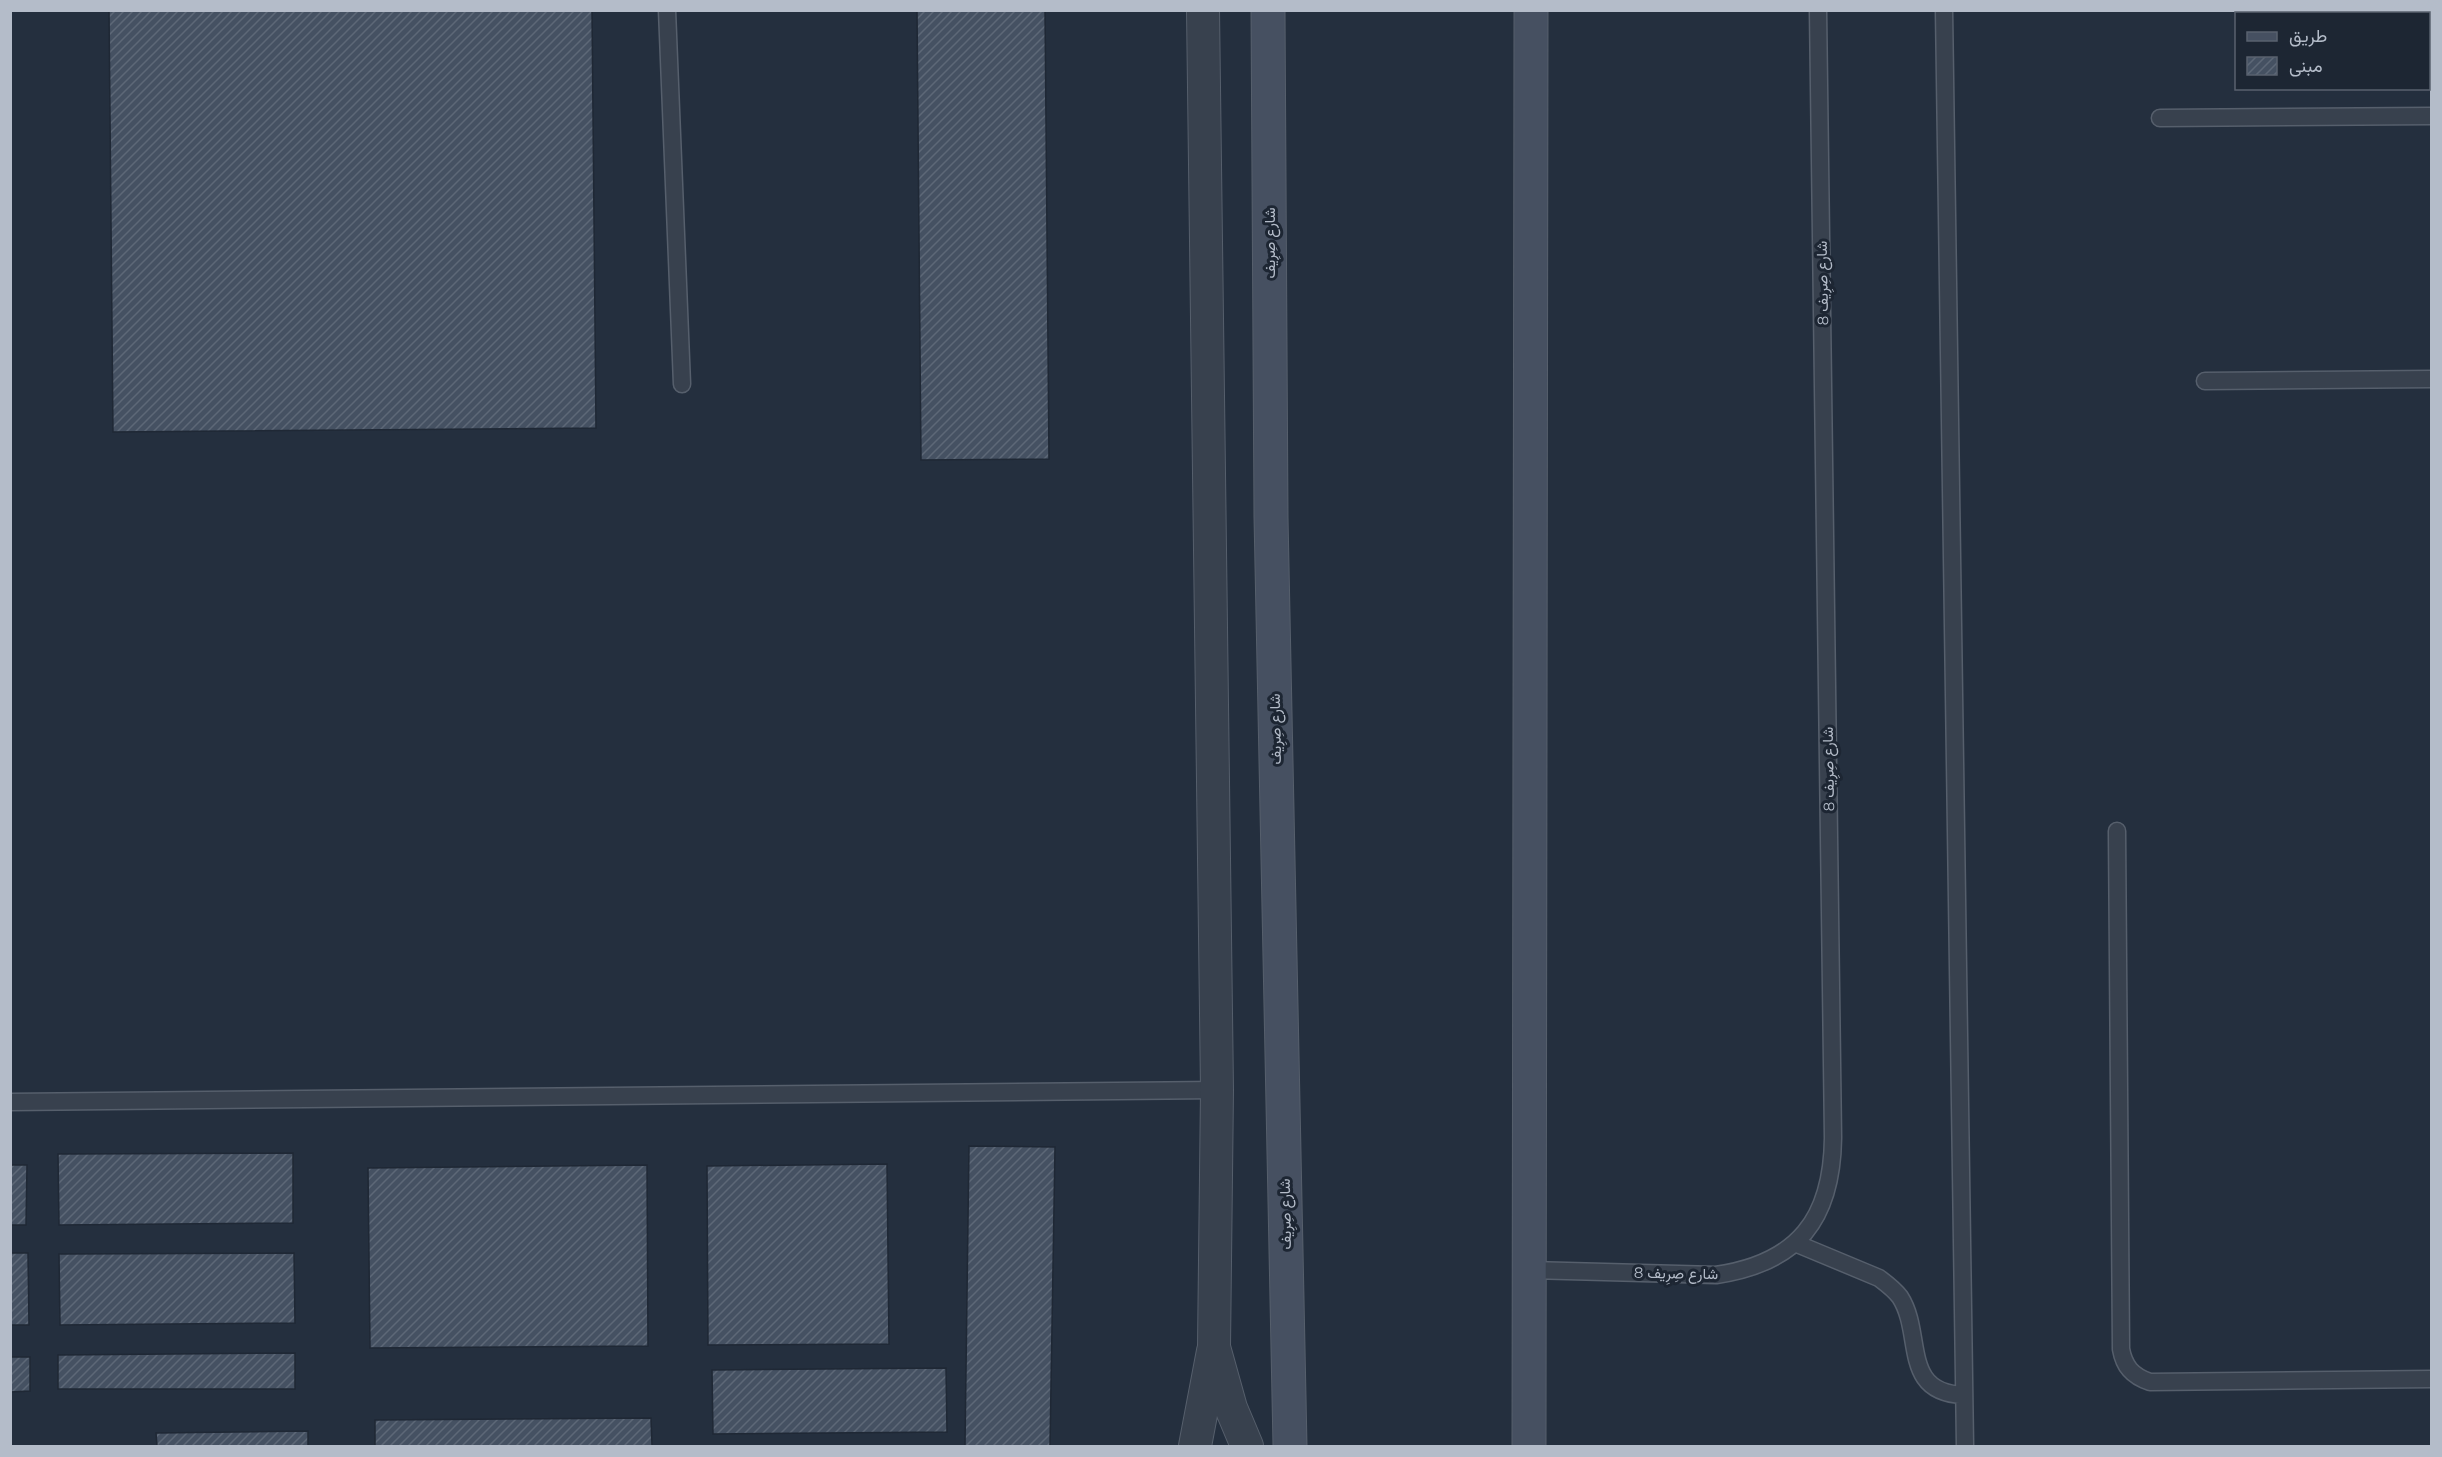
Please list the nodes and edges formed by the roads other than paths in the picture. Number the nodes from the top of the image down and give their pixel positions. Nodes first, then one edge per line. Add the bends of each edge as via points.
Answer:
1 (668, 10) edge
2 (1203, 10) edge
3 (1268, 10) edge
4 (1531, 10) edge
5 (1818, 10) edge
6 (1944, 10) edge
7 (2432, 116) edge
8 (2160, 118) dead end
9 (2432, 379) edge
10 (2205, 381) dead end
11 (682, 384) dead end
12 (2117, 831) dead end
13 (1217, 1090) junction
14 (10, 1102) edge
15 (1795, 1243) junction
16 (1530, 1270) junction
17 (1214, 1347) junction
18 (2432, 1379) edge
19 (1964, 1395) junction
20 (1194, 1446) edge
21 (1247, 1446) edge
22 (1290, 1446) edge
23 (1529, 1446) edge
24 (1965, 1446) edge

1 - 11 lane
2 - 13 street
3 - 22 main road, شارع صِرِيف via 1271,517
4 - 16 main road
5 - 15 lane, شارع صِرِيف 8 via 1833,1167 1827,1195 1814,1222
6 - 19 lane
7 - 8 lane
9 - 10 lane
12 - 18 lane via 2123,1360 2129,1370 2150,1382
13 - 14 lane
13 - 17 street
15 - 16 lane, شارع صِرِيف 8 via 1772,1261 1745,1271 1716,1275
15 - 19 lane via 1890,1286 1905,1308 1921,1373 1939,1391
16 - 23 main road
17 - 20 street
17 - 21 street via 1231,1408
19 - 24 lane

